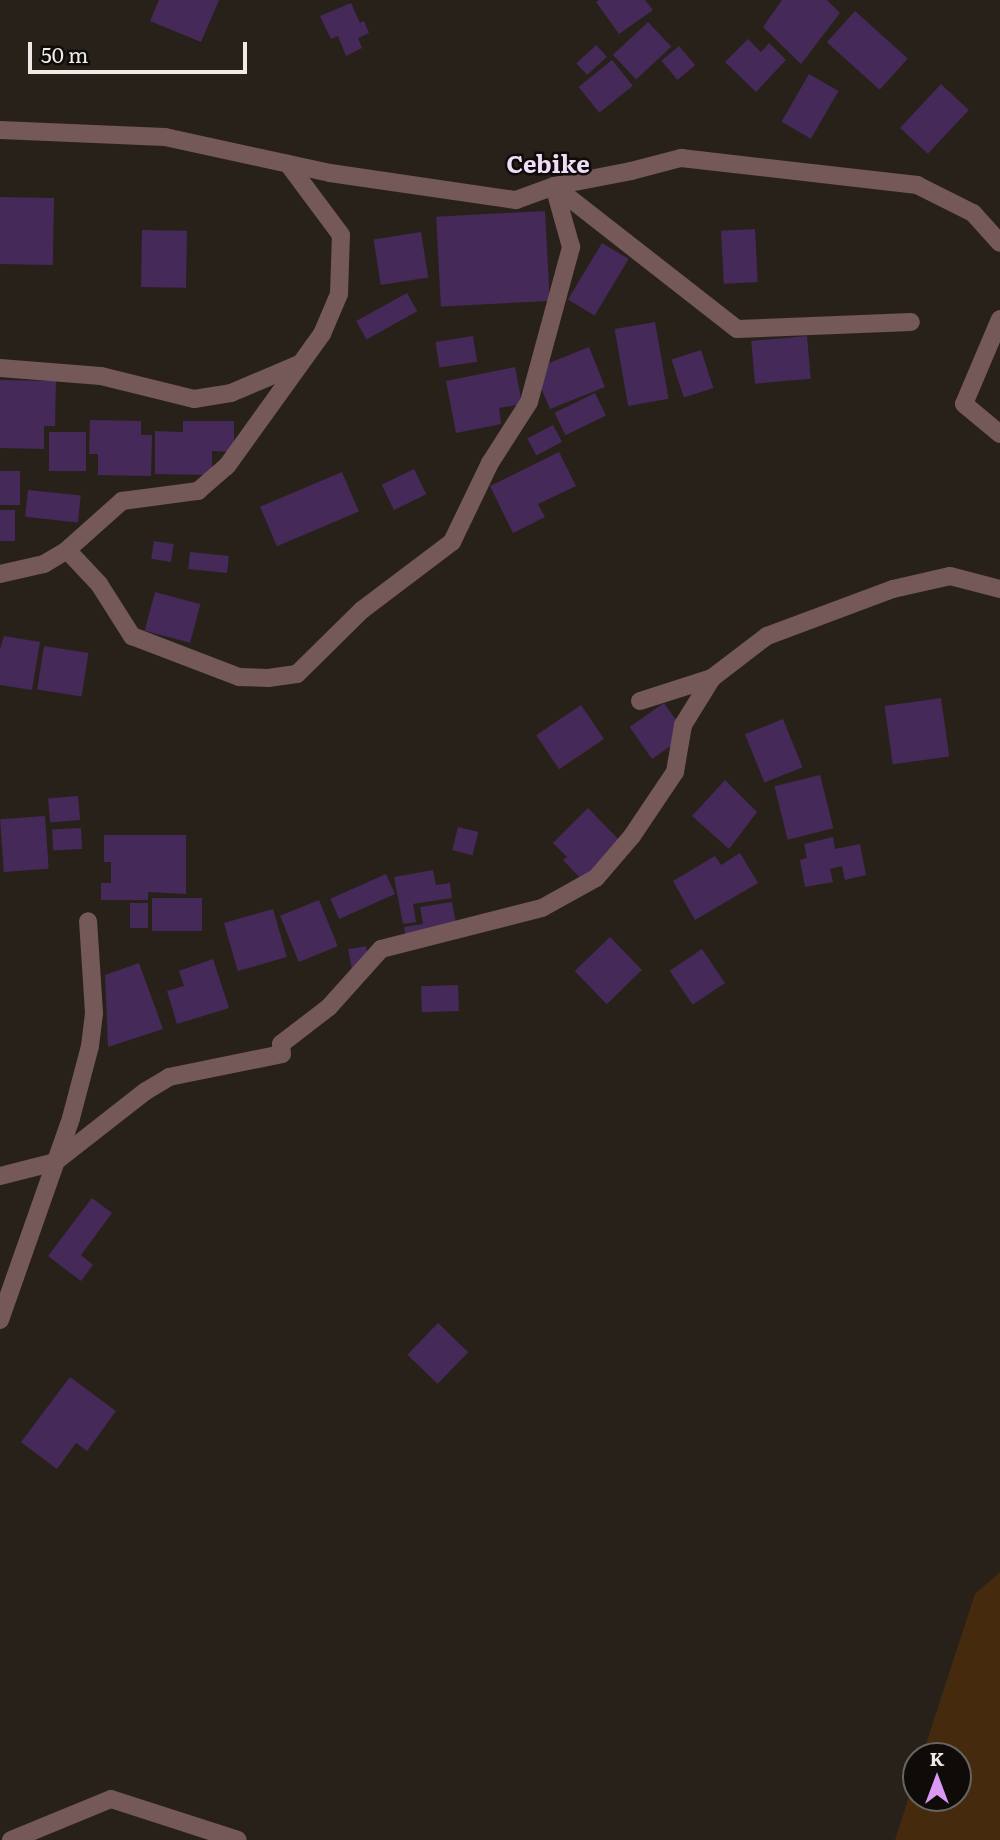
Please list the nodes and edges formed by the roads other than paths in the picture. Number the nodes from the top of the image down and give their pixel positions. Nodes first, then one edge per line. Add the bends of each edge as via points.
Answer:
1 (0, 130) edge
2 (288, 164) junction
3 (555, 186) junction
4 (1000, 243) edge
5 (1000, 319) edge
6 (911, 322) dead end
7 (297, 365) junction
8 (0, 368) edge
9 (1000, 434) edge
10 (67, 550) junction
11 (0, 574) edge
12 (1000, 589) edge
13 (712, 678) junction
14 (640, 701) dead end
15 (88, 921) dead end
16 (55, 1162) junction
17 (0, 1176) edge
18 (0, 1320) edge
19 (10, 1840) edge
20 (238, 1840) edge

1 - 2 street via 164,137
2 - 3 street via 516,200
2 - 7 street via 341,235 339,294 322,334
3 - 4 street via 681,158 917,185 973,213
3 - 6 street via 737,329
3 - 10 street via 571,247 529,402 491,463 452,542 362,610 297,674 239,677 132,636 99,584
5 - 9 street via 964,404
7 - 8 street via 230,393 194,399 101,376
7 - 10 street via 227,466 198,491 122,501
10 - 11 street via 44,564
12 - 13 street via 950,576 893,589 767,636
13 - 14 street
13 - 16 street via 683,725 676,772 596,878 542,908 381,949 329,1007 281,1044 282,1054 169,1077
15 - 16 street via 94,1013 90,1046
16 - 17 street
16 - 18 street
19 - 20 street via 111,1799

